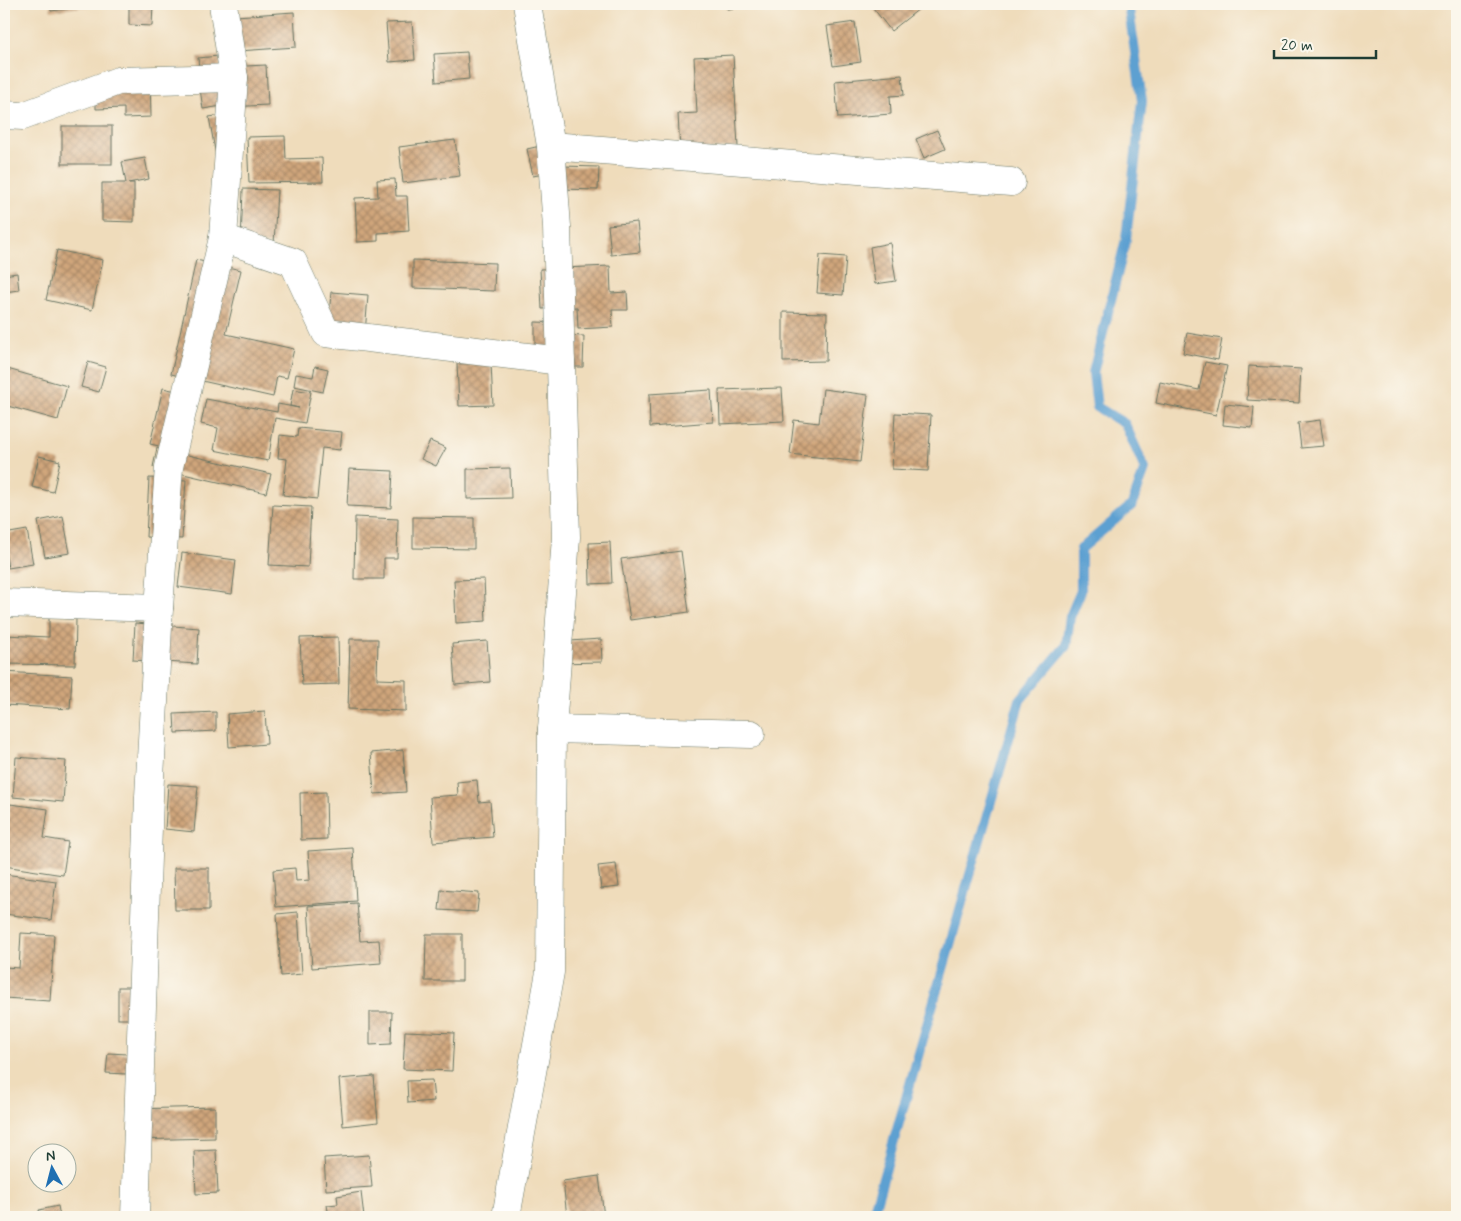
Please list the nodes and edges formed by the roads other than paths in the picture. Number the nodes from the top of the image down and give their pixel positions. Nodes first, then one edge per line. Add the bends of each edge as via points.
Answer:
1 (223, 4) edge
2 (527, 4) edge
3 (234, 78) junction
4 (4, 115) edge
5 (551, 146) junction
6 (1011, 182) dead end
7 (223, 238) junction
8 (561, 361) junction
9 (4, 603) edge
10 (158, 608) junction
11 (552, 729) junction
12 (751, 734) dead end
13 (135, 1217) edge
14 (506, 1217) edge

1 - 3 street
2 - 5 street
3 - 4 street via 118,81 23,116
3 - 7 street
5 - 6 street
5 - 8 street
7 - 8 street via 293,262 326,334
7 - 10 street via 170,467
8 - 11 street via 566,538
9 - 10 street
10 - 13 street
11 - 12 street
11 - 14 street via 550,972

